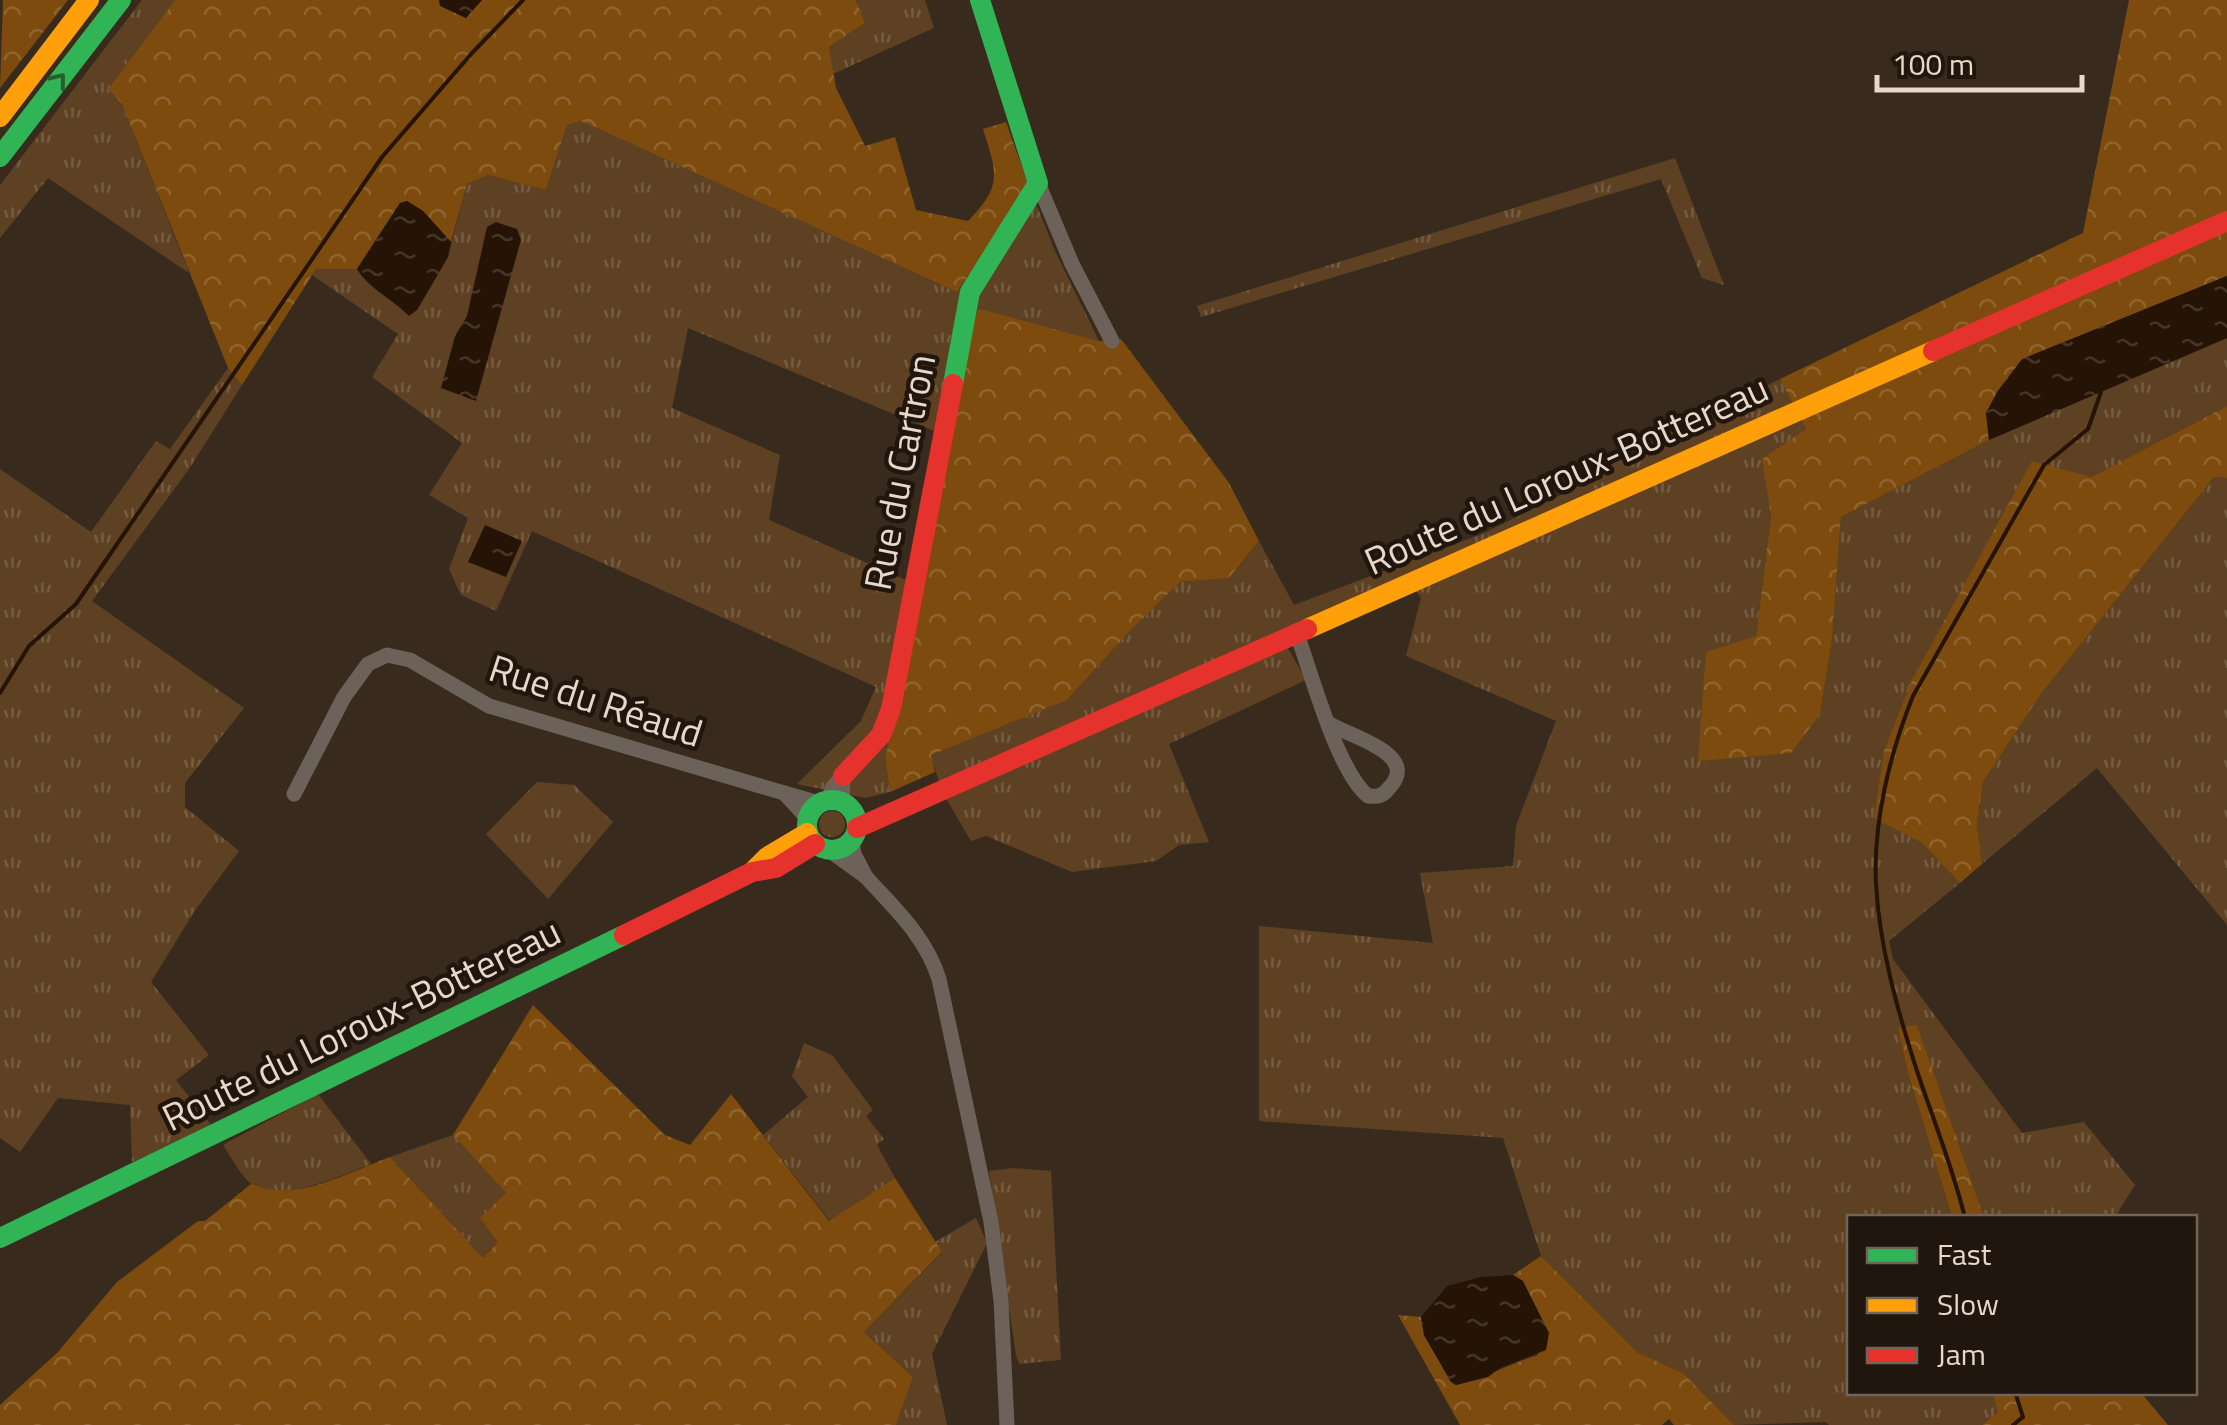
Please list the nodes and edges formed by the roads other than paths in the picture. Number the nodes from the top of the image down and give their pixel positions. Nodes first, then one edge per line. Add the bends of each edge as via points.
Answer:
1 (90, 0) edge
2 (120, 0) edge
3 (980, 0) edge
4 (0, 116) edge
5 (0, 157) edge
6 (1038, 183) junction
7 (2227, 221) edge
8 (1112, 341) dead end
9 (1296, 632) junction
10 (1330, 724) junction
11 (844, 776) joint
12 (294, 794) dead end
13 (831, 823) junction
14 (0, 1238) edge
15 (1007, 1425) edge

1 - 4 main road
5 -> 2 main road
3 - 6 main road
6 - 8 street
6 - 11 main road, Rue du Cartron via 970,292 891,708 880,735
7 - 9 main road, Route du Loroux-Bottereau
9 - 10 street
9 - 13 main road, Route du Loroux-Bottereau via 934,792
10 - 10 street via 1360,788 1377,797 1387,792 1395,781 1388,752
11 - 13 street, Rue du Cartron
12 - 13 street, Rue du Réaud via 344,696 368,664 387,655 410,660 489,706 784,793
13 - 14 main road, Route du Loroux-Bottereau via 776,868 752,872
13 - 15 street via 866,877 912,926 939,979 991,1222

